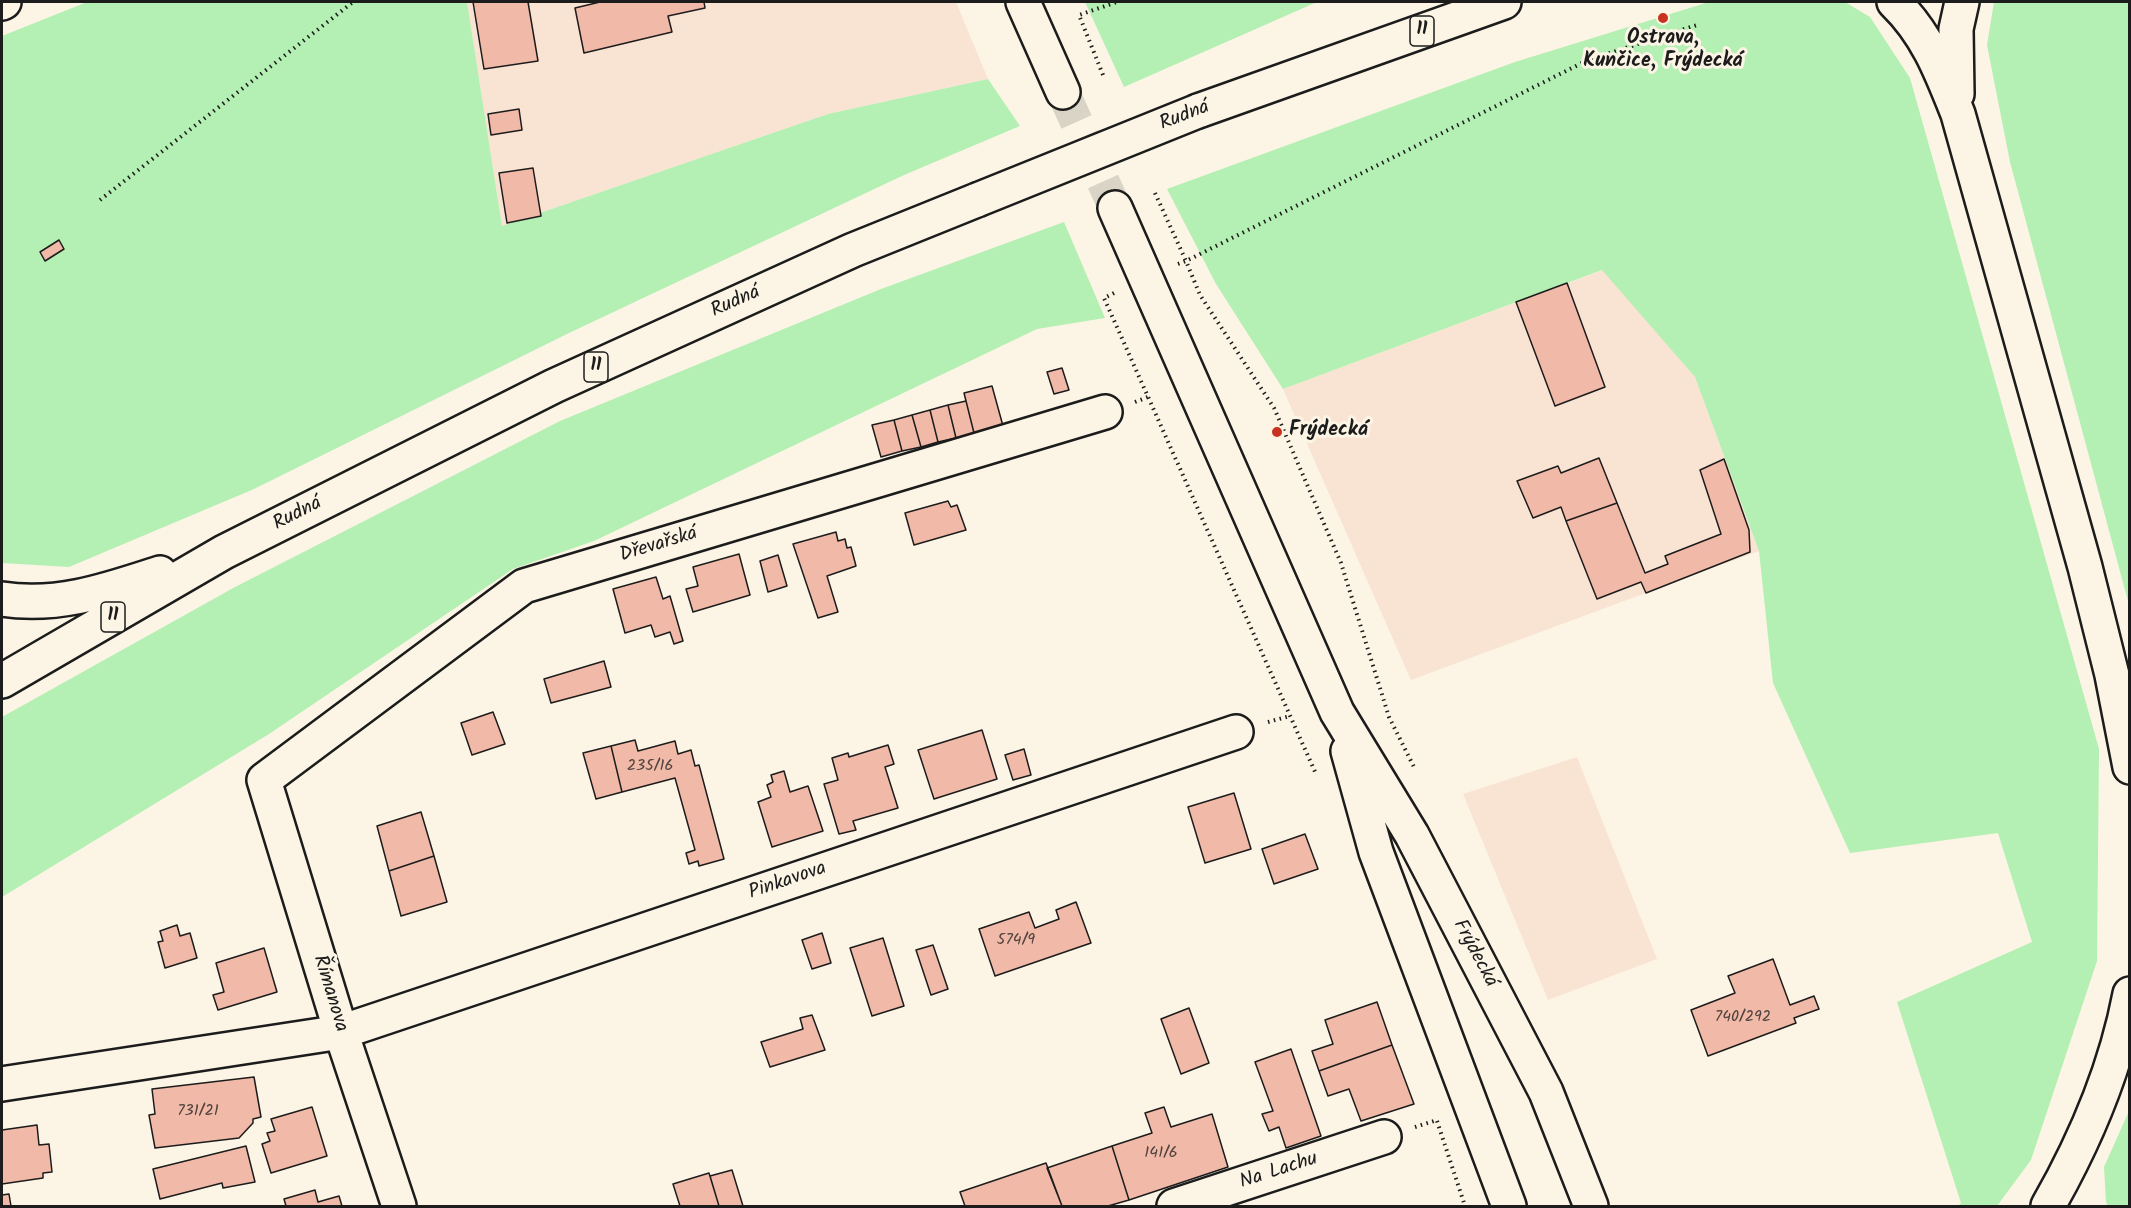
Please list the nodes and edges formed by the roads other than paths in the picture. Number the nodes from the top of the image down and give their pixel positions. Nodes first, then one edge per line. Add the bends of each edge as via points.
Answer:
1 (1023, 2) edge
2 (1504, 2) edge
3 (1894, 2) edge
4 (1962, 2) edge
5 (1063, 92) tunnel mouth
6 (1958, 114) junction
7 (1115, 208) tunnel mouth
8 (1105, 412) dead end
9 (225, 552) junction
10 (2, 599) edge
11 (2, 681) edge
12 (1337, 712) junction
13 (1236, 732) dead end
14 (2130, 768) edge
15 (264, 780) joint
16 (2130, 994) edge
17 (341, 1032) junction
18 (2, 1084) edge
19 (1384, 1137) dead end
20 (399, 1206) edge
21 (1174, 1206) edge
22 (1509, 1206) edge
23 (1591, 1206) edge
24 (2048, 1206) edge

1 - 5 main road
2 - 9 main road, Rudná / 11, bridge via 1198,111 854,250 554,386
3 - 6 main road via 1923,36
4 - 6 main road via 1956,29
6 - 14 main road via 2088,578
7 - 12 main road, Frýdecká
8 - 15 main road, Dřevařská via 524,586
9 - 10 main road via 80,598
9 - 11 main road, Rudná / 11
12 - 22 main road, Frýdecká via 1376,852
12 - 23 main road, Frýdecká via 1412,835 1546,1092
13 - 17 main road, Pinkavova
15 - 17 main road, Římanova
16 - 24 main road via 2105,1082
17 - 18 main road, Pinkavova
17 - 20 main road, Římanova
19 - 21 main road, Na Lachu

